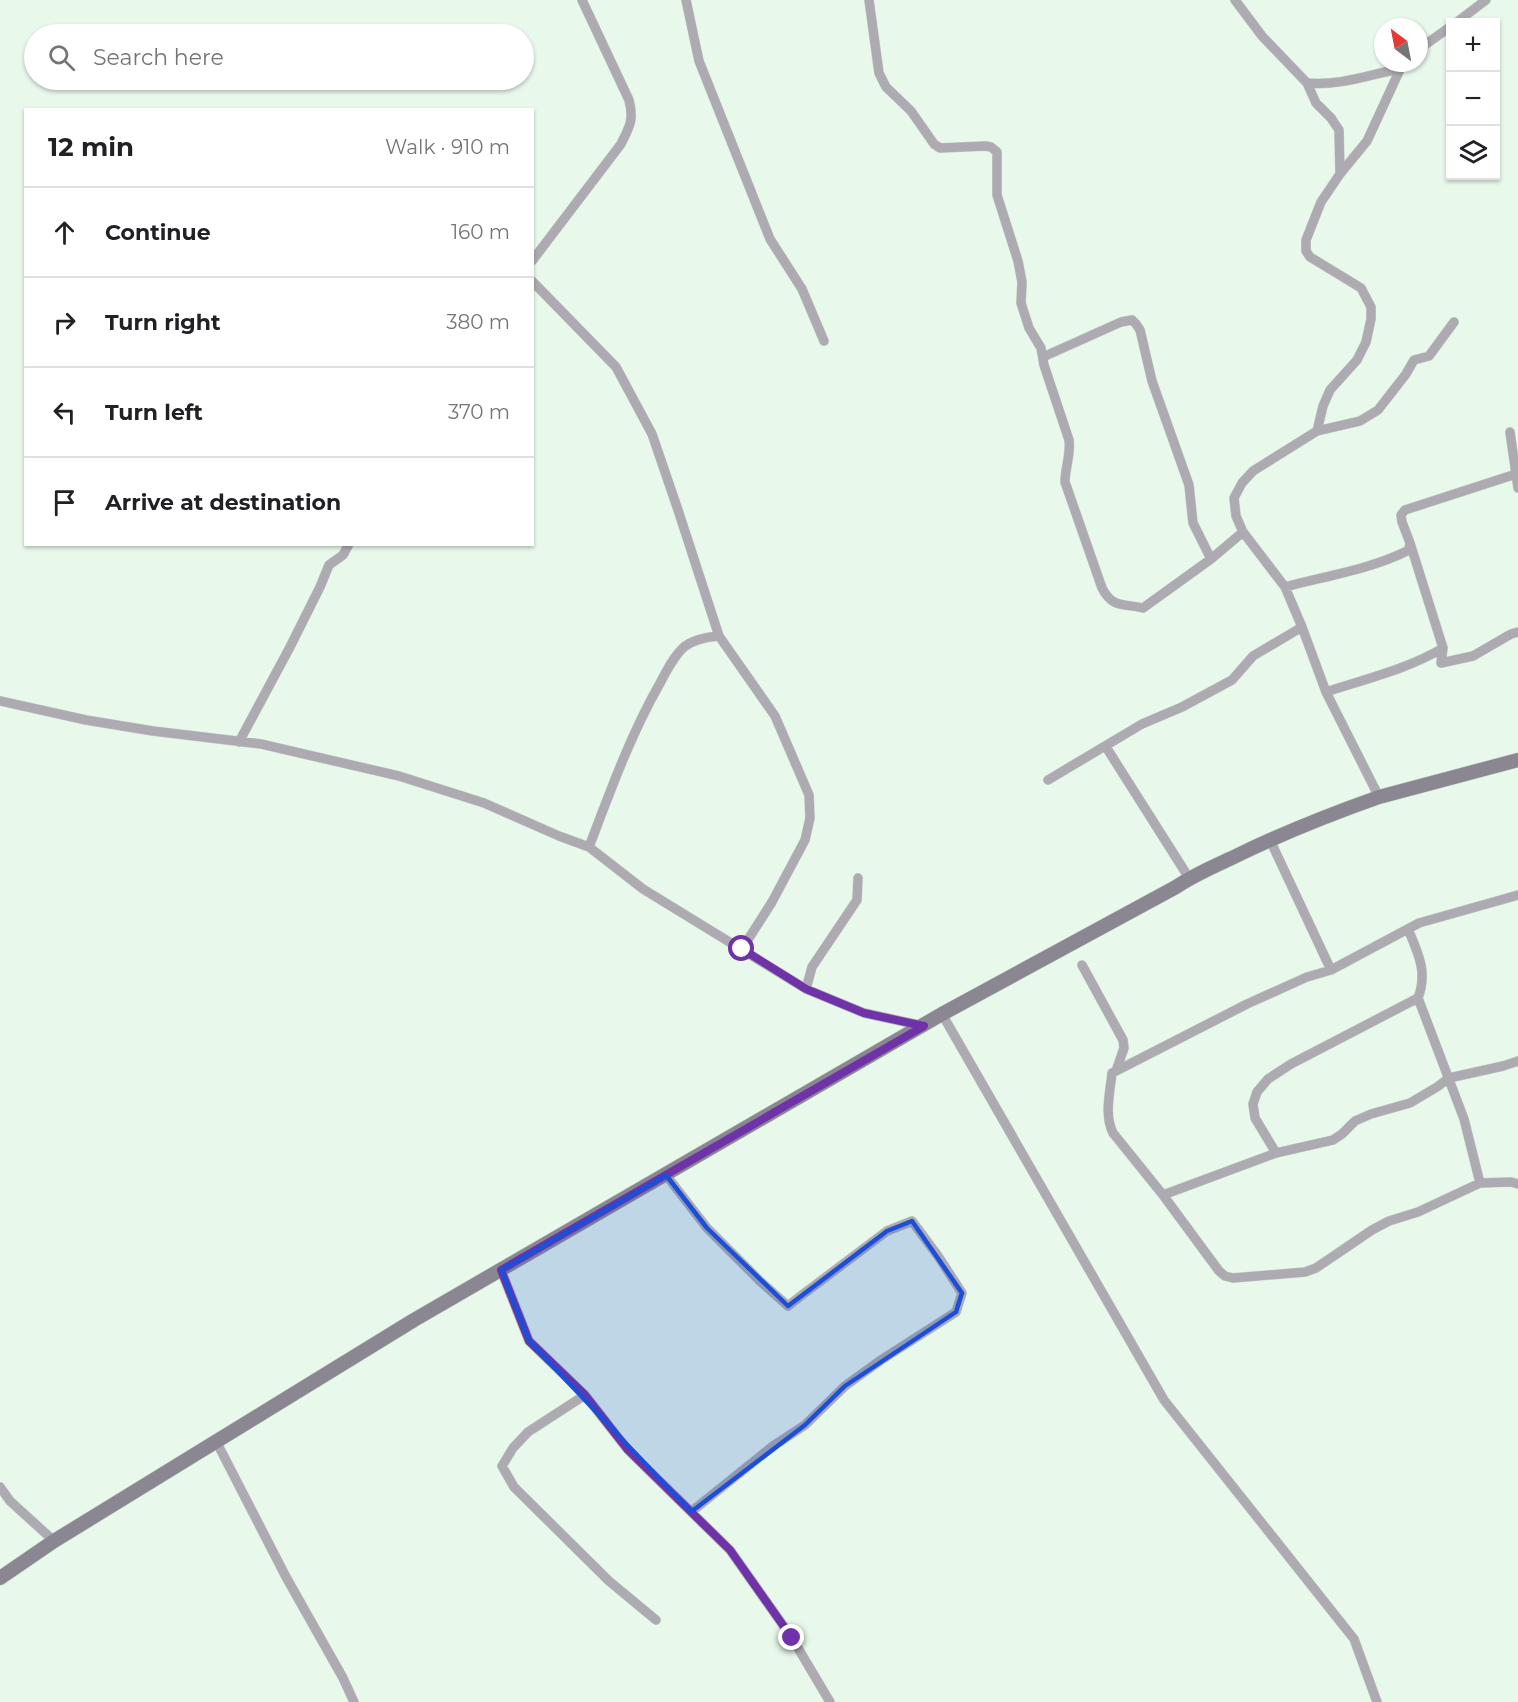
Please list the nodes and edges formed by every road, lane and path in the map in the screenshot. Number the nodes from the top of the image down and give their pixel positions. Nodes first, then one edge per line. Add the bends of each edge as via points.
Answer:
1 (582, 0) edge
2 (686, 0) edge
3 (869, 0) edge
4 (1235, 0) edge
5 (1486, 0) edge
6 (1462, 18) edge
7 (1446, 30) edge
8 (1428, 43) edge
9 (1381, 72) edge
10 (1398, 72) edge
11 (1307, 84) junction
12 (1340, 174) junction
13 (534, 258) edge
14 (534, 283) edge
15 (1454, 322) dead end
16 (824, 341) dead end
17 (1043, 357) junction
18 (1317, 431) junction
19 (1510, 432) dead end
20 (1516, 474) junction
21 (1518, 488) edge
22 (1243, 532) junction
23 (1410, 543) junction
24 (348, 546) edge
25 (1211, 559) junction
26 (1285, 587) junction
27 (1302, 627) junction
28 (1518, 632) edge
29 (719, 636) junction
30 (1443, 648) junction
31 (1326, 692) junction
32 (0, 700) edge
33 (239, 741) junction
34 (1106, 747) junction
35 (1518, 760) edge
36 (1048, 780) dead end
37 (1378, 797) junction
38 (1270, 840) junction
39 (589, 847) junction
40 (858, 878) dead end
41 (1189, 878) junction
42 (1518, 895) edge
43 (1408, 929) junction
44 (742, 949) junction
45 (1082, 965) dead end
46 (1330, 970) junction
47 (806, 989) junction
48 (1418, 998) junction
49 (942, 1014) junction
50 (924, 1026) junction
51 (1518, 1061) edge
52 (1116, 1071) junction
53 (1449, 1077) junction
54 (1276, 1153) junction
55 (666, 1175) junction
56 (1480, 1183) junction
57 (1518, 1184) edge
58 (1163, 1195) junction
59 (501, 1270) junction
60 (585, 1395) junction
61 (216, 1441) junction
62 (0, 1487) edge
63 (692, 1512) junction
64 (54, 1541) junction
65 (0, 1578) edge
66 (656, 1620) dead end
67 (354, 1702) edge
68 (831, 1702) edge
69 (1377, 1702) edge

1 - 13 street via 629,100 632,124
2 - 16 street via 699,61 770,239 802,289
3 - 17 street via 879,74 886,87 919,120 934,144 940,148 985,146 997,152 997,195 1018,261 1021,303
4 - 11 street
5 - 6 street
7 - 8 street
9 - 11 street via 1351,81
10 - 12 street via 1367,141
11 - 12 street via 1316,103 1339,130
12 - 18 street via 1321,202 1306,240 1306,251 1361,288 1371,307 1371,319 1357,360 1330,390
14 - 29 street via 616,367 652,434
15 - 18 street via 1429,356 1414,360 1378,410 1360,421
17 - 25 street via 1121,322 1131,320 1136,324 1189,485 1193,523
17 - 25 street via 1069,440 1065,482 1107,597 1122,606 1143,608
18 - 22 street via 1253,471 1242,483 1234,498
19 - 20 street
20 - 21 street
20 - 23 street via 1405,510 1402,522
22 - 25 street
22 - 26 street
23 - 26 street via 1409,550 1387,560
23 - 30 street
24 - 33 street via 329,565
26 - 27 street
27 - 31 street
27 - 34 street via 1253,656 1232,681 1142,724
28 - 30 street via 1473,656 1441,663
29 - 39 street via 700,638 685,646 670,664 634,736
29 - 44 street via 776,716 808,795 810,818 805,840
30 - 31 street via 1405,666
31 - 37 street
32 - 33 street via 86,720
33 - 39 street via 399,776 484,802
34 - 36 street
34 - 41 street
35 - 37 main road
37 - 38 main road
38 - 41 main road
38 - 46 street
39 - 44 street via 643,889
40 - 47 street via 857,900 812,967
41 - 49 main road
42 - 43 street
43 - 46 street
43 - 48 street via 1423,973
44 - 47 street
45 - 52 street via 1123,1040
46 - 52 street via 1247,1004
47 - 50 street via 864,1013
48 - 53 street
48 - 54 street via 1268,1079 1253,1104 1255,1118
49 - 50 main road
49 - 69 street via 1164,1400 1354,1639
50 - 55 main road
51 - 53 street
52 - 58 street via 1112,1073 1108,1124
53 - 54 street via 1410,1103 1355,1120 1333,1140
53 - 56 street
54 - 58 street
55 - 59 main road
55 - 63 street via 707,1228 788,1306 887,1231 912,1221 962,1293 956,1311 845,1386 806,1425 773,1446
56 - 57 street
56 - 58 street via 1389,1221 1316,1268 1233,1278 1219,1270
59 - 60 street via 529,1341
59 - 61 main road
60 - 63 street via 628,1450
60 - 66 street via 528,1432 502,1466 514,1487 609,1581
61 - 64 main road
61 - 67 street
62 - 64 street via 9,1501
63 - 68 street via 730,1550
64 - 65 main road

